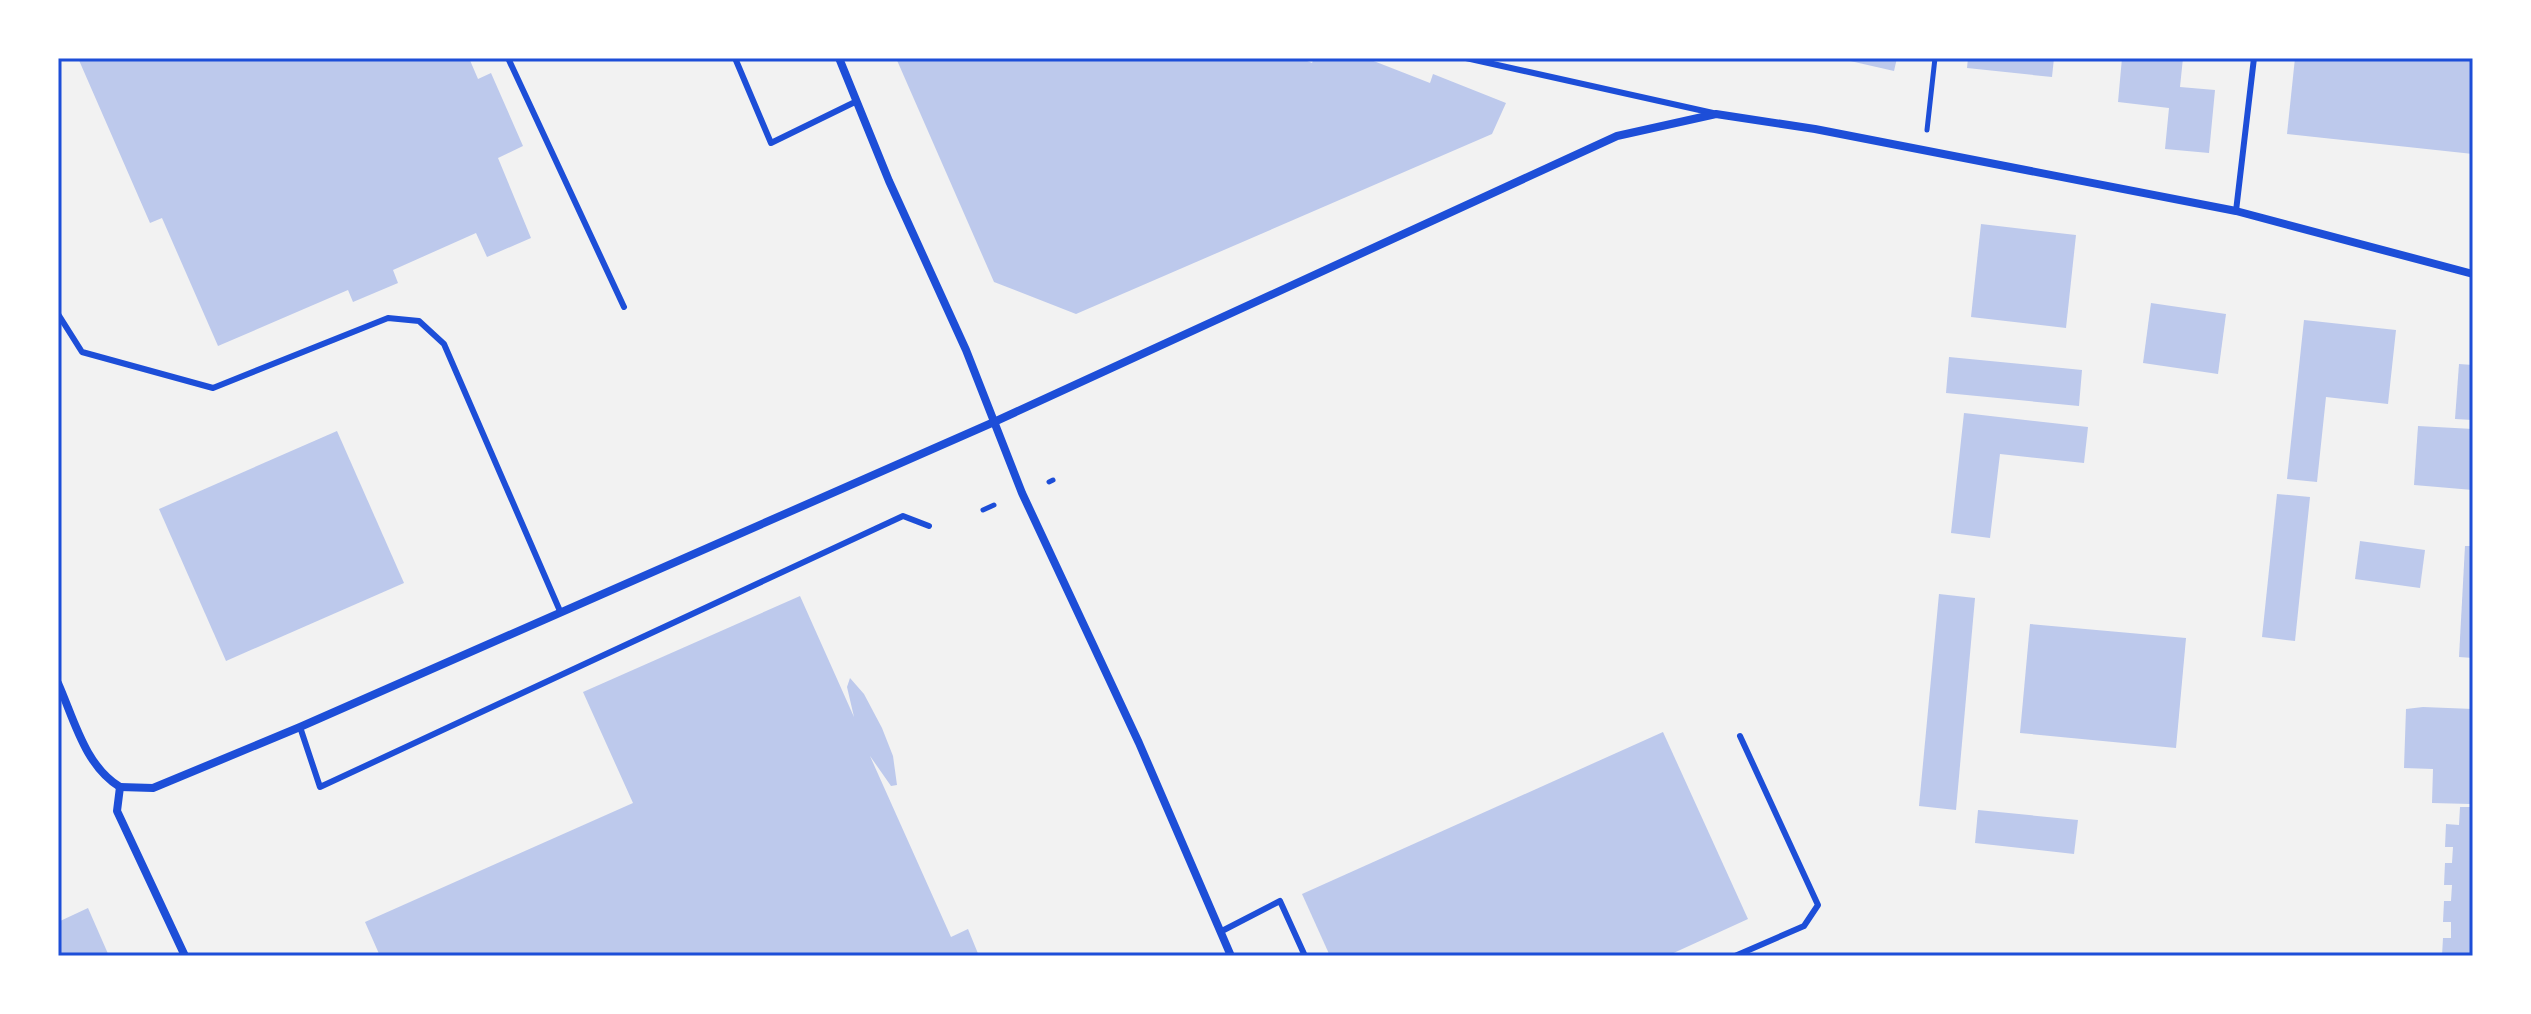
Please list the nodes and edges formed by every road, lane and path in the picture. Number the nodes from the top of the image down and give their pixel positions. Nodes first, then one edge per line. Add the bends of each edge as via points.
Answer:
1 (508, 58) edge
2 (735, 58) edge
3 (839, 58) edge
4 (1466, 58) edge
5 (1935, 58) edge
6 (2254, 58) edge
7 (857, 101) junction
8 (1716, 114) junction
9 (1930, 116) dead end
10 (2236, 211) junction
11 (2473, 274) edge
12 (624, 307) dead end
13 (58, 314) edge
14 (994, 422) junction
15 (994, 505) dead end
16 (983, 510) dead end
17 (929, 526) dead end
18 (560, 611) junction
19 (58, 683) edge
20 (300, 727) junction
21 (1740, 736) dead end
22 (120, 787) junction
23 (1220, 932) junction
24 (185, 956) edge
25 (1231, 956) edge
26 (1305, 956) edge
27 (1735, 956) edge

1 - 12 lane
2 - 7 lane via 771,143
3 - 7 street
4 - 8 lane
5 - 9 path
6 - 10 lane
7 - 14 street
8 - 10 street
8 - 14 street via 1617,136
10 - 11 street
13 - 18 lane via 82,352 213,388 388,318 419,321 444,344
14 - 18 street
14 - 23 street
15 - 16 path
17 - 20 lane via 903,516 320,787
18 - 20 street
19 - 22 street via 95,764
20 - 22 street via 153,788
21 - 27 lane via 1818,905 1804,926
22 - 24 street via 117,811
23 - 25 street
23 - 26 lane via 1280,901

